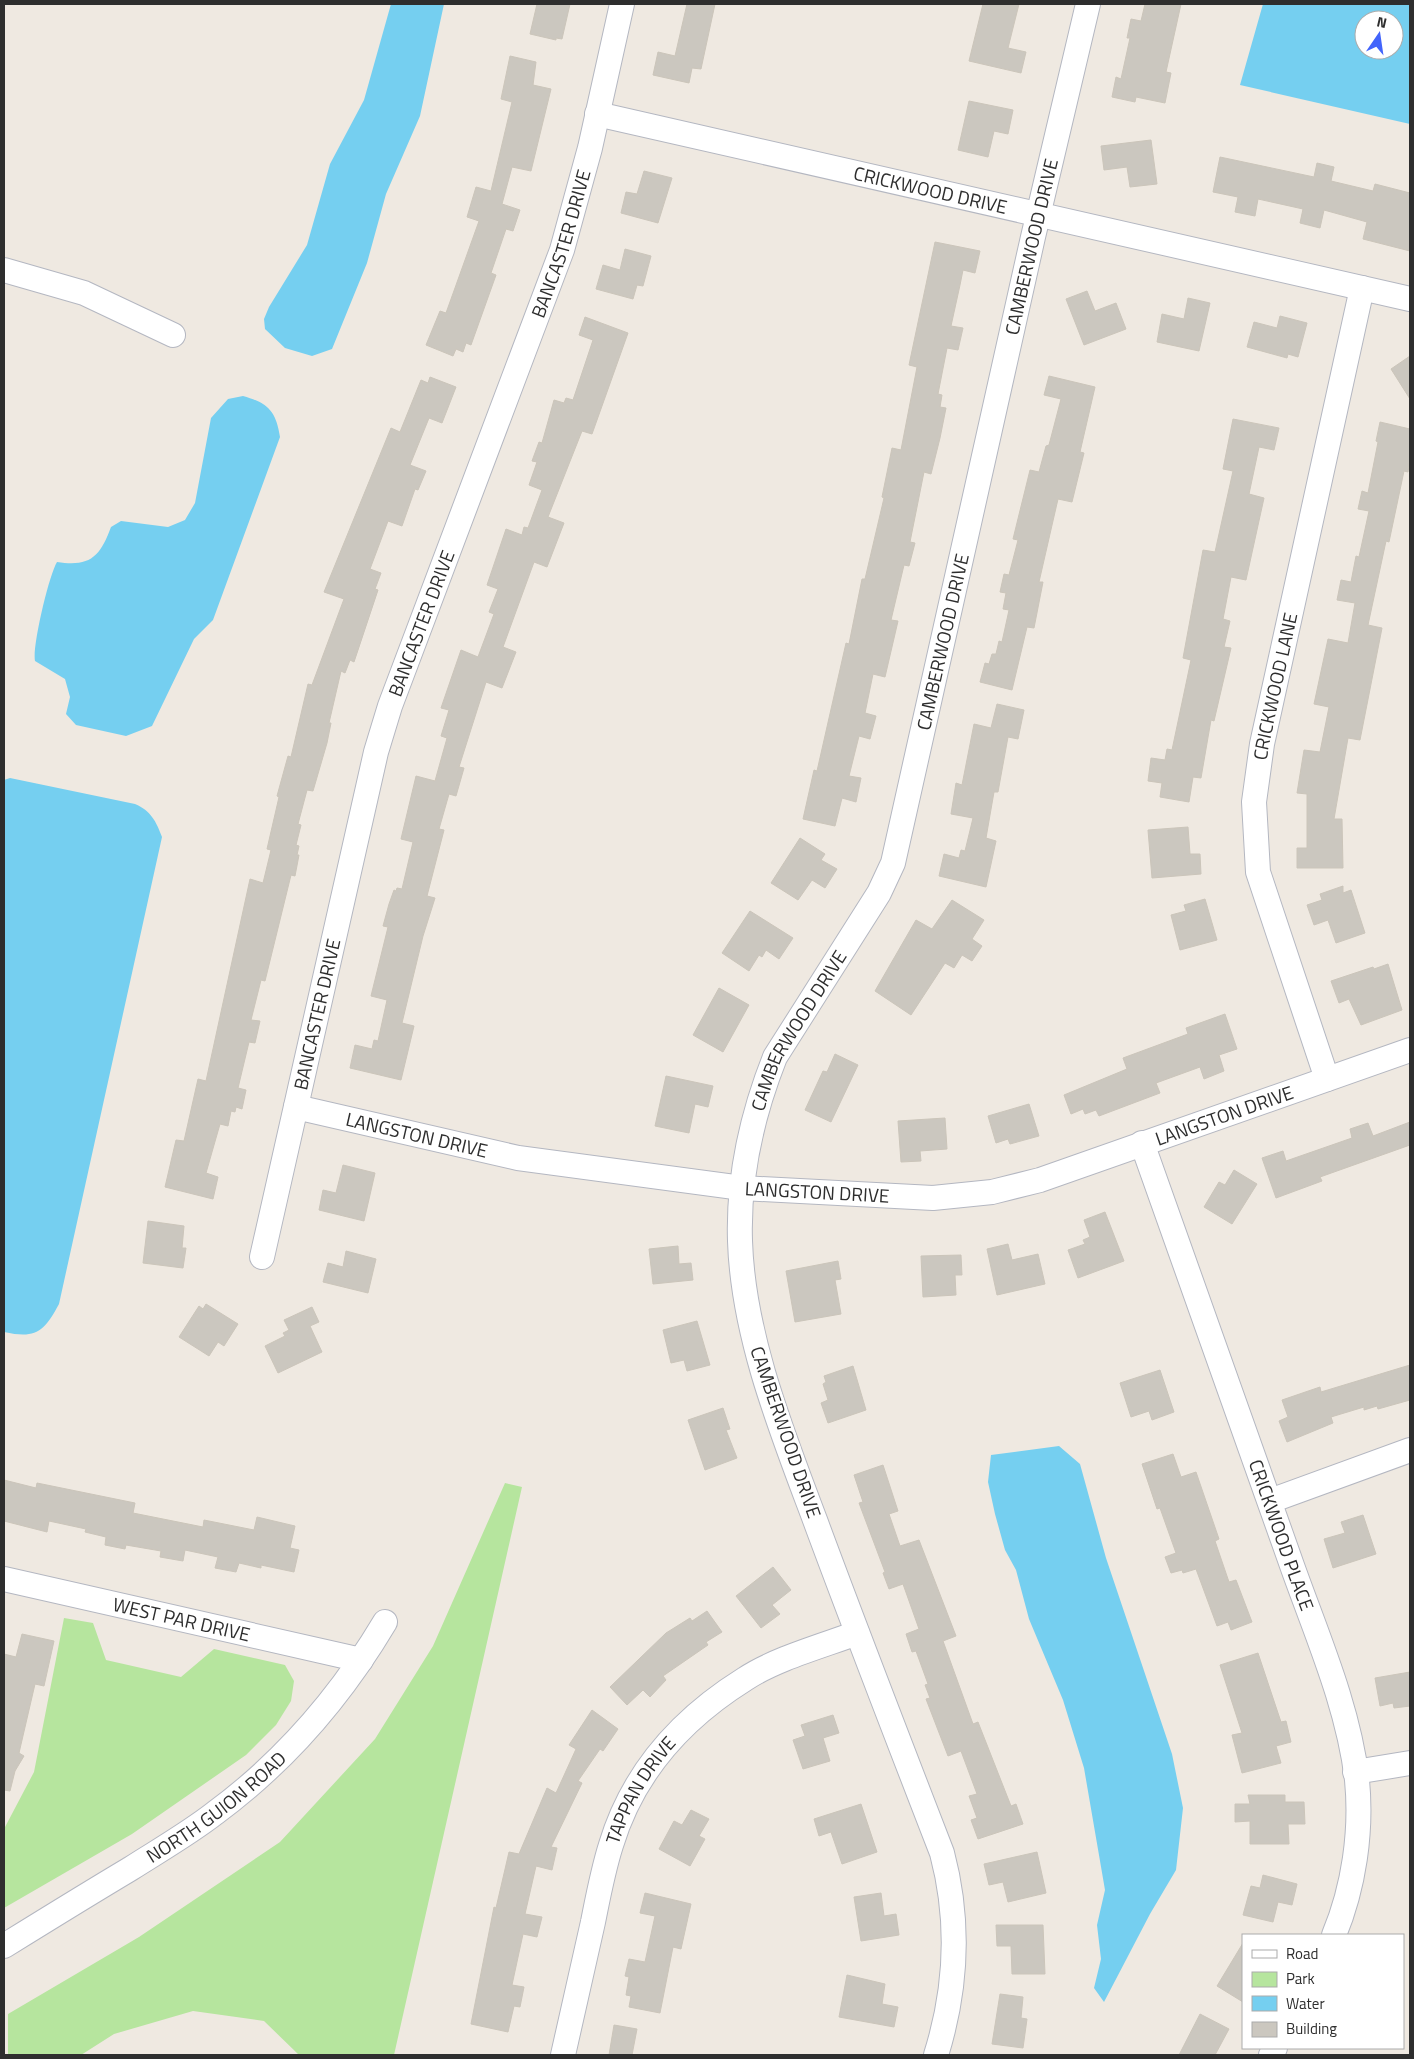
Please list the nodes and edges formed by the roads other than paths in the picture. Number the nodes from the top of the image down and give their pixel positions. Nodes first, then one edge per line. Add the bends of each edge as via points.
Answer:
1 (622, 4) edge
2 (1088, 4) edge
3 (597, 114) junction
4 (1038, 216) junction
5 (4, 270) edge
6 (1362, 288) junction
7 (1410, 299) edge
8 (172, 335) dead end
9 (1410, 1050) edge
10 (1326, 1079) junction
11 (296, 1107) junction
12 (1142, 1143) junction
13 (742, 1188) junction
14 (262, 1257) dead end
15 (1410, 1450) edge
16 (1270, 1501) junction
17 (4, 1579) edge
18 (385, 1622) dead end
19 (857, 1633) junction
20 (361, 1660) junction
21 (1410, 1763) edge
22 (1355, 1772) junction
23 (1334, 1934) edge
24 (4, 1946) edge
25 (563, 2055) edge
26 (936, 2055) edge

1 - 3 street, BANCASTER DRIVE
2 - 4 street, CAMBERWOOD DRIVE
3 - 4 street, CRICKWOOD DRIVE
3 - 11 street, BANCASTER DRIVE via 583,177 558,259 381,734
4 - 6 street, CRICKWOOD DRIVE
4 - 13 street, CAMBERWOOD DRIVE via 893,863 879,893 775,1057 747,1151
5 - 8 street via 84,293
6 - 7 street, CRICKWOOD DRIVE
6 - 10 street, CRICKWOOD LANE via 1262,744 1254,802 1258,872
9 - 10 street, LANGSTON DRIVE
10 - 12 street, LANGSTON DRIVE
11 - 13 street, LANGSTON DRIVE via 518,1158
11 - 14 street, BANCASTER DRIVE
12 - 13 street, LANGSTON DRIVE via 1049,1177 972,1195 913,1198
12 - 16 street, CRICKWOOD PLACE
13 - 19 street, CAMBERWOOD DRIVE via 741,1260 757,1350 796,1468
15 - 16 street
16 - 22 street, CRICKWOOD PLACE via 1344,1714
17 - 20 street, WEST PAR DRIVE
18 - 20 street, NORTH GUION ROAD
19 - 25 street, TAPPAN DRIVE via 763,1669 729,1688 678,1730 647,1768 628,1802 610,1846
19 - 26 street, CAMBERWOOD DRIVE via 947,1872 952,1901 954,1969 949,2008
20 - 24 street, NORTH GUION ROAD via 302,1735 274,1764 215,1814
21 - 22 street
22 - 23 street, CRICKWOOD PLACE via 1358,1809 1355,1858

